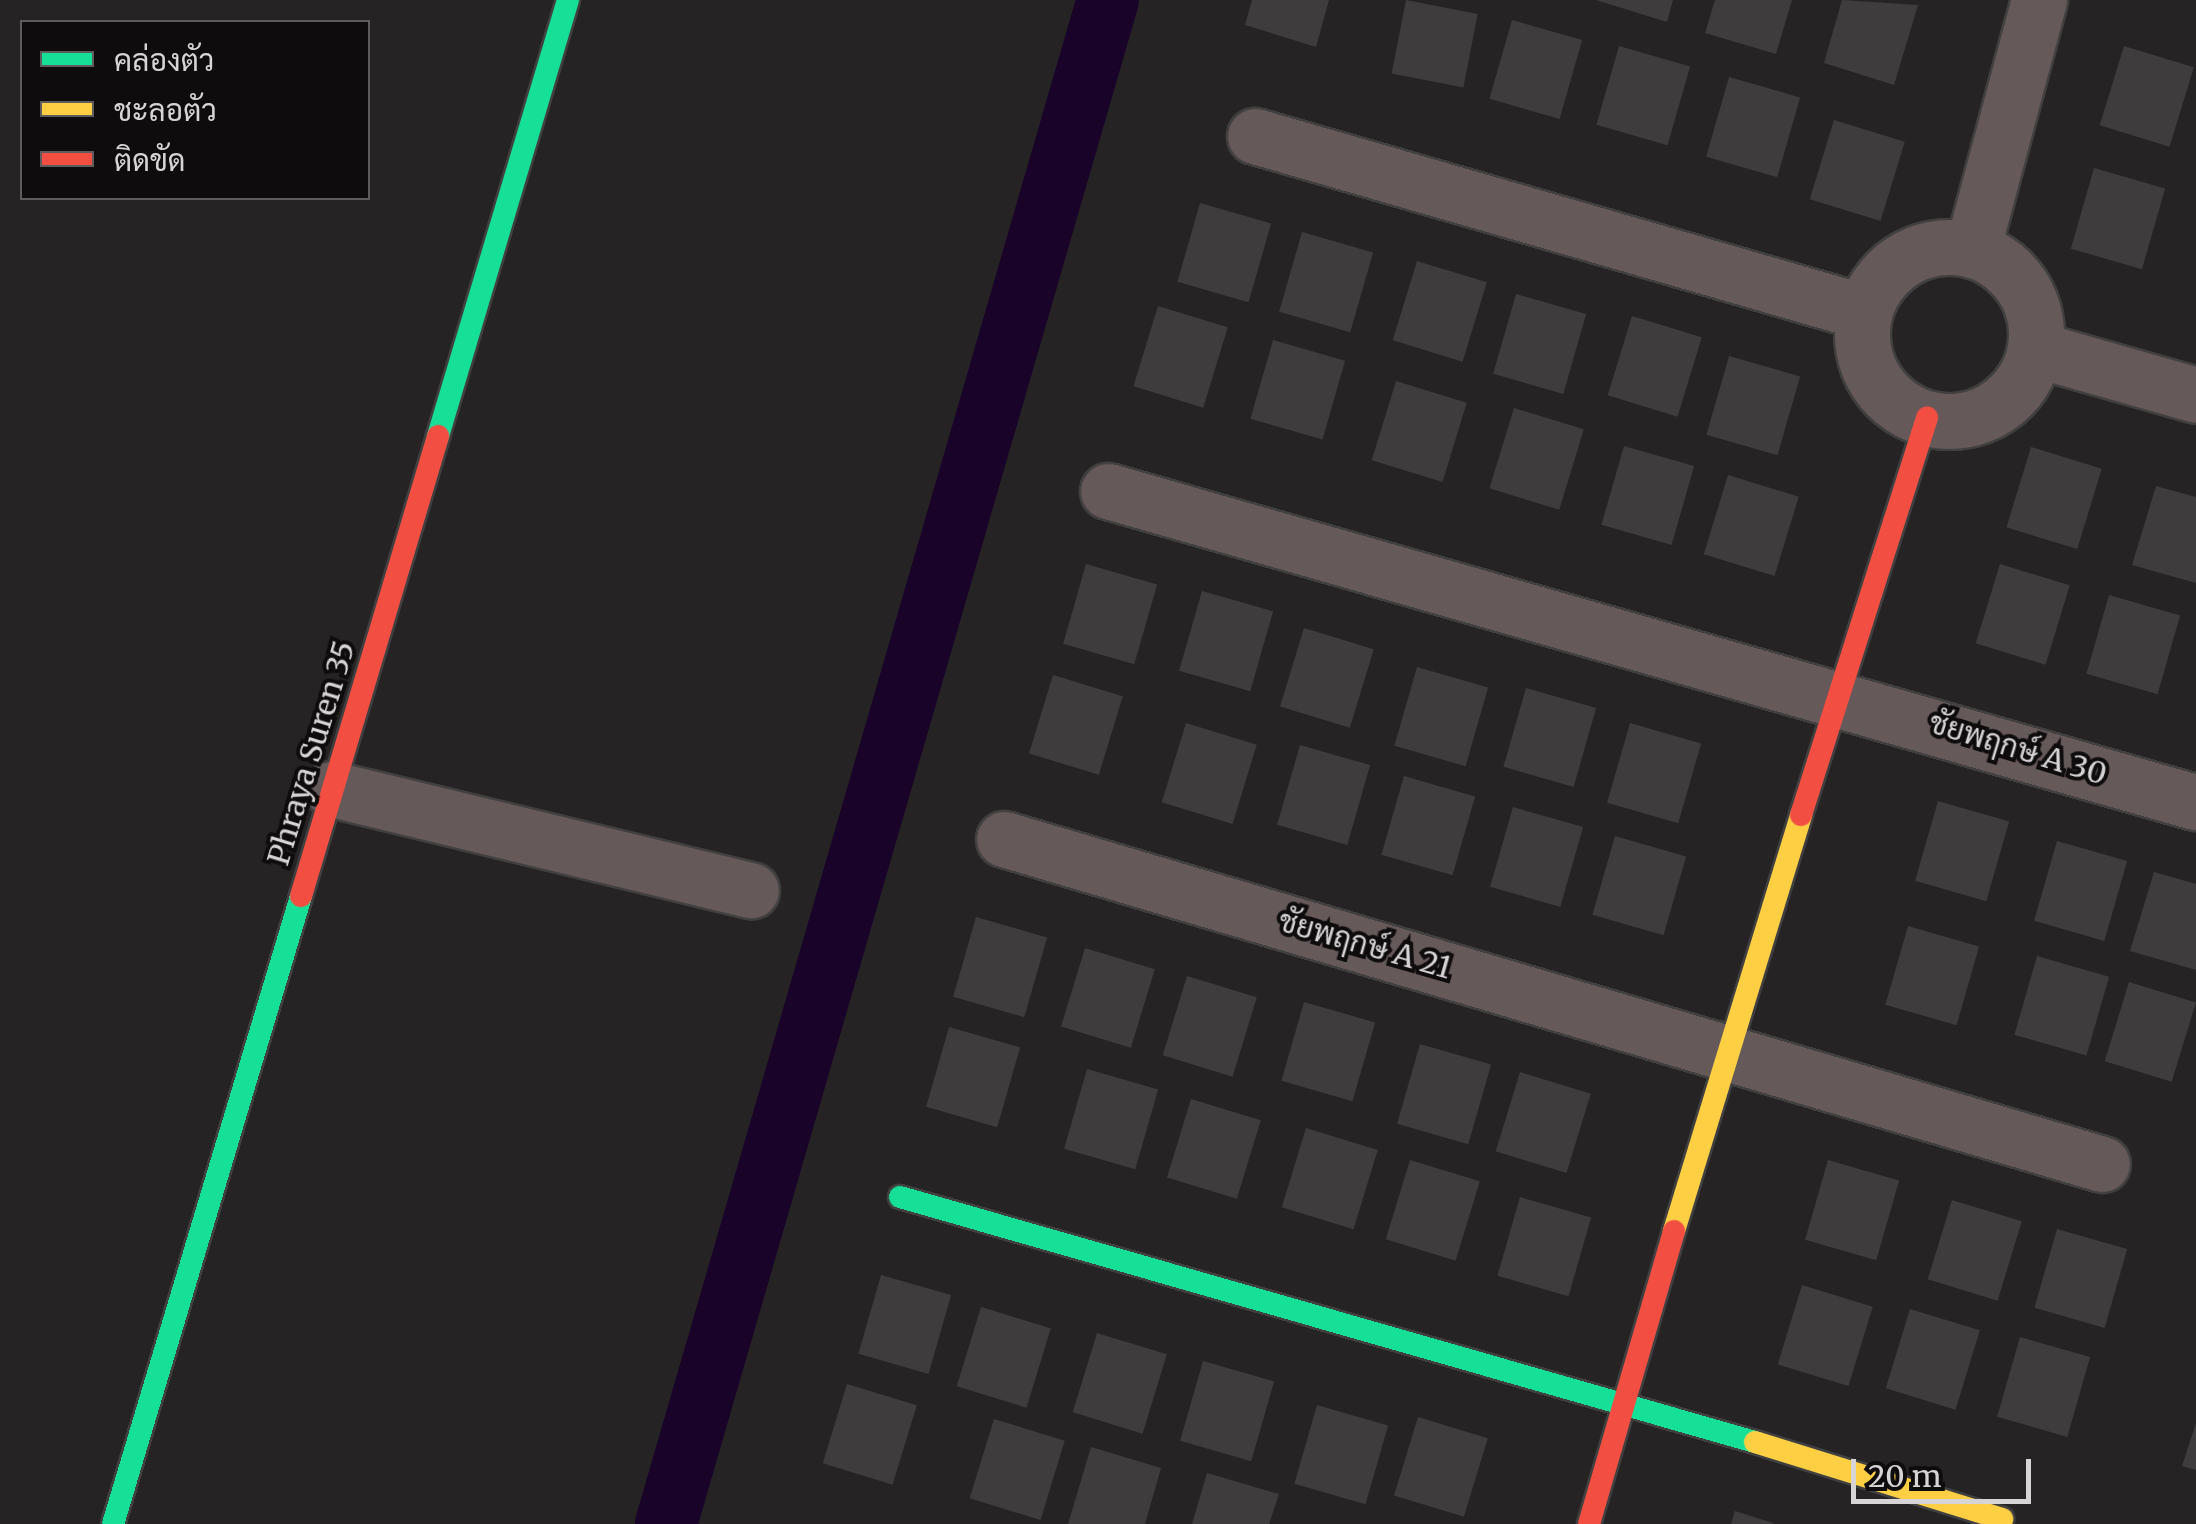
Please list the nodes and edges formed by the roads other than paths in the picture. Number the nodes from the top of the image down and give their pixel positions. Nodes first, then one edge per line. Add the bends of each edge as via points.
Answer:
1 (568, 0) edge
2 (2039, 0) edge
3 (1255, 136) dead end
4 (1972, 250) junction
5 (1864, 312) junction
6 (2035, 349) junction
7 (2196, 396) edge
8 (1928, 418) junction
9 (1108, 491) dead end
10 (1840, 694) junction
11 (332, 789) junction
12 (2195, 802) edge
13 (1004, 839) dead end
14 (750, 890) dead end
15 (1726, 1050) junction
16 (2102, 1164) dead end
17 (900, 1197) dead end
18 (1624, 1401) junction
19 (2002, 1519) dead end
20 (113, 1524) edge
21 (1589, 1524) edge

1 - 11 street, Phraya Suren 35
2 - 4 street
3 - 5 street
4 - 5 street via 1944,247 1893,266
4 - 6 street via 2015,276 2029,298
5 - 8 street via 1861,340 1881,390
6 - 7 street
6 - 8 street via 2026,376 1996,406 1956,421
8 - 10 street
9 - 10 street, ชัยพฤกษ์ A 30
10 - 12 street, ชัยพฤกษ์ A 30
10 - 15 street
11 - 14 street
11 - 20 street, Phraya Suren 35
13 - 15 street, ชัยพฤกษ์ A 21
15 - 16 street, ชัยพฤกษ์ A 21
15 - 18 street
17 - 18 street
18 - 19 street
18 - 21 street

